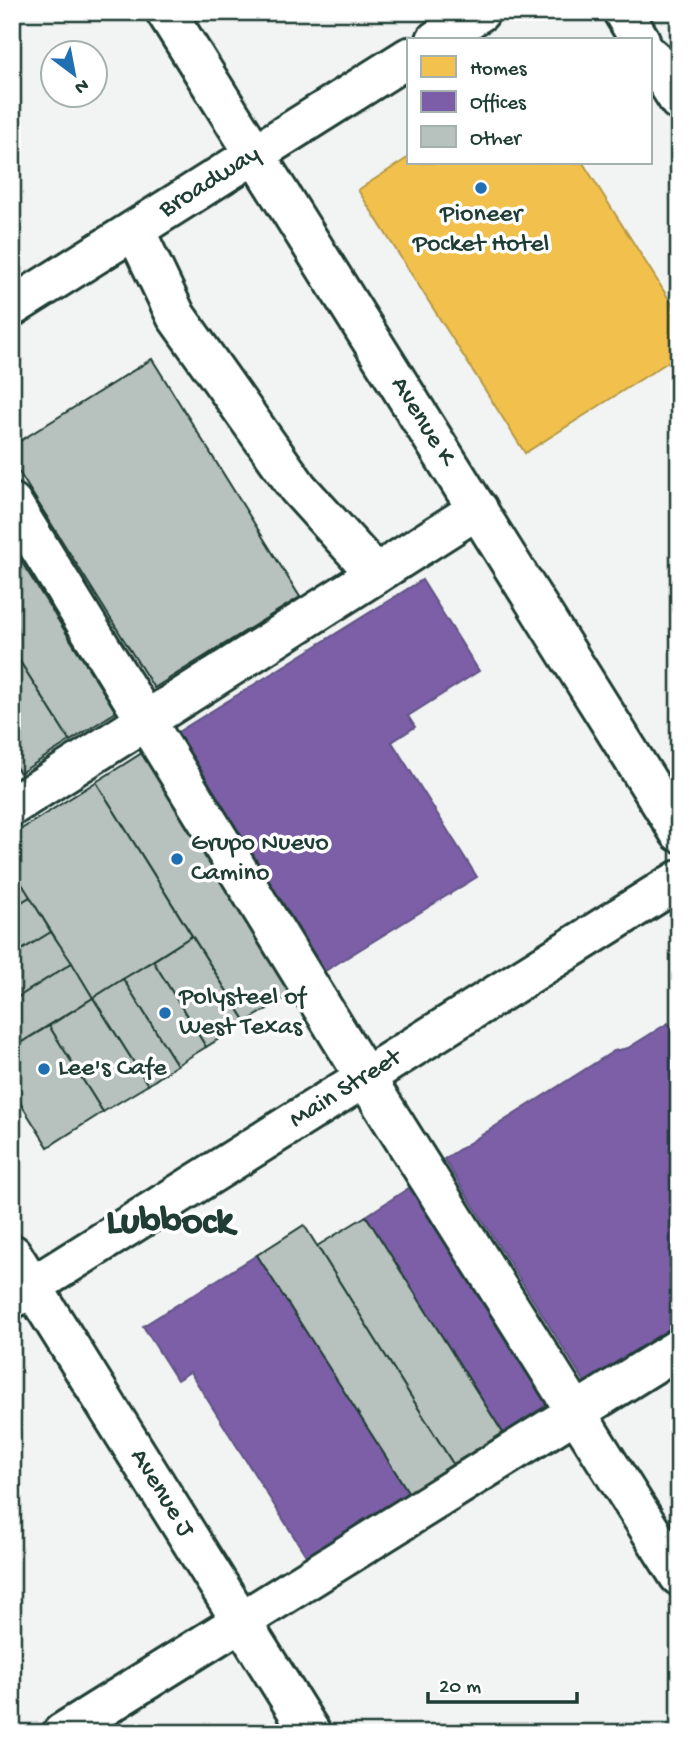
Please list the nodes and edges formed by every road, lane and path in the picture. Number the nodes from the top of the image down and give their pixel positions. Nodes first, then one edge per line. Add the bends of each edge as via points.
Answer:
1 (166, 12) edge
2 (480, 12) edge
3 (623, 12) edge
4 (439, 38) edge
5 (639, 38) edge
6 (407, 58) edge
7 (652, 59) edge
8 (679, 101) edge
9 (257, 153) junction
10 (135, 230) junction
11 (12, 307) edge
12 (12, 503) edge
13 (478, 509) junction
14 (376, 574) junction
15 (146, 720) junction
16 (12, 806) edge
17 (679, 832) edge
18 (679, 880) edge
19 (365, 1077) junction
20 (12, 1254) edge
21 (22, 1292) edge
22 (679, 1349) edge
23 (576, 1413) junction
24 (679, 1576) edge
25 (242, 1621) junction
26 (62, 1733) edge
27 (311, 1733) edge

1 - 9 main road, Avenue K
2 - 4 main road
3 - 5 main road
6 - 9 main road, Broadway
7 - 8 main road
9 - 10 main road, Broadway
9 - 13 main road, Avenue K
10 - 11 main road, Broadway
10 - 14 main road via 176,316 298,488
12 - 15 main road
13 - 14 main road
13 - 17 main road, Avenue K
14 - 15 main road
15 - 16 main road
15 - 19 main road
18 - 19 main road, Main Street
19 - 21 main road, Main Street
19 - 23 main road
20 - 21 main road, Avenue J
21 - 25 main road, Avenue J
22 - 23 main road
23 - 24 main road
23 - 25 main road
25 - 26 main road
25 - 27 main road, Avenue J

